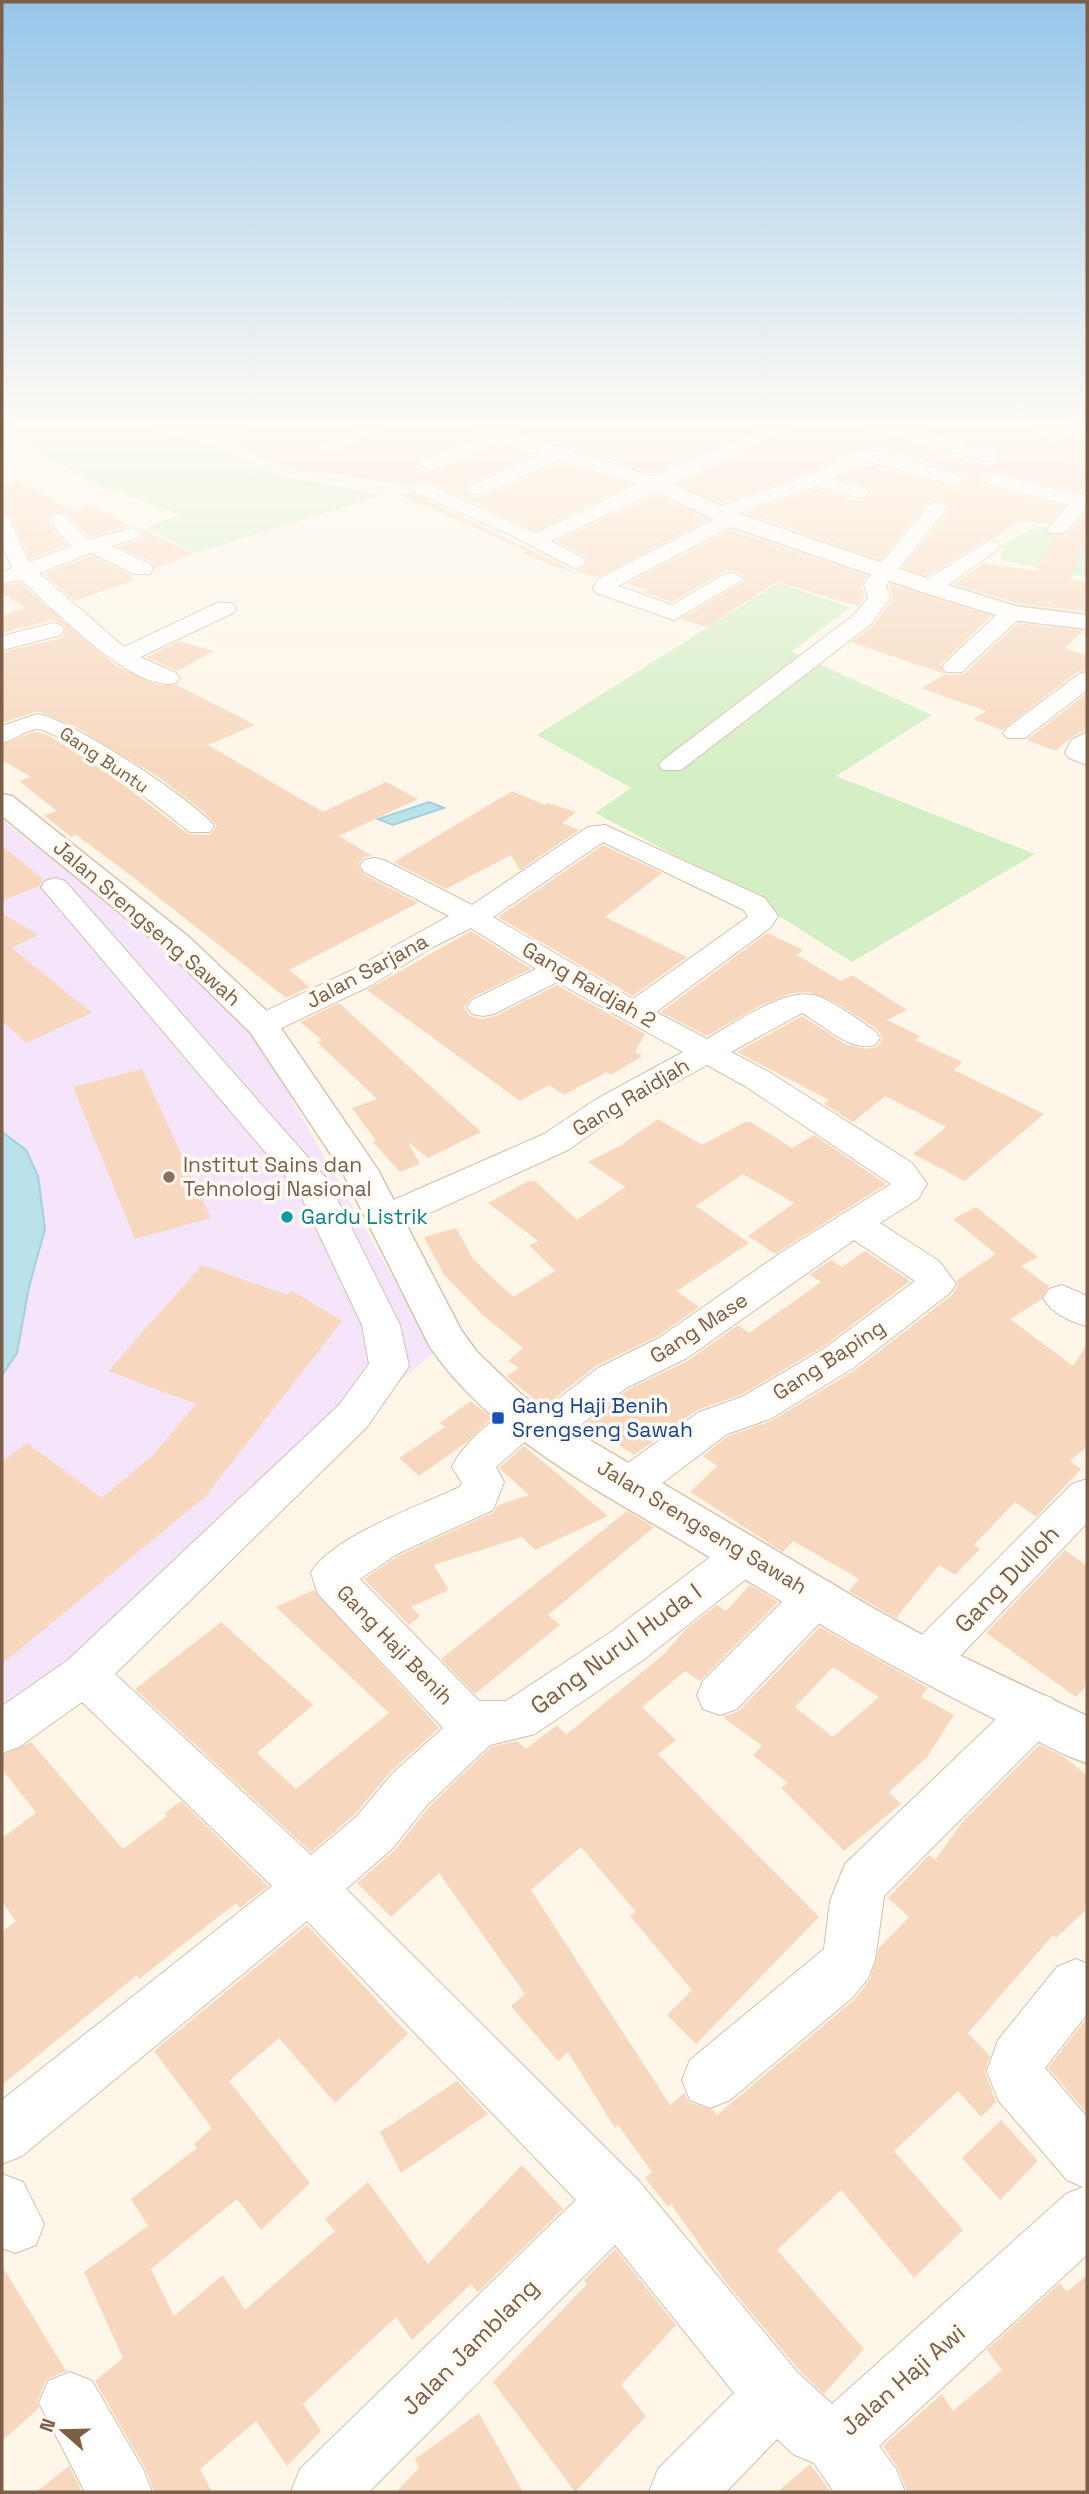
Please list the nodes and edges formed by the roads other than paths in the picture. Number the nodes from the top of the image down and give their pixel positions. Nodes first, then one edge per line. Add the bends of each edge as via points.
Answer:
1 (11, 540) edge
2 (81, 540) edge
3 (110, 540) edge
4 (537, 540) edge
5 (683, 540) edge
6 (796, 540) edge
7 (911, 540) edge
8 (990, 546) dead end
9 (88, 547) junction
10 (575, 562) dead end
11 (142, 569) dead end
12 (25, 572) junction
13 (886, 572) junction
14 (733, 579) dead end
15 (2, 580) edge
16 (930, 587) junction
17 (225, 608) dead end
18 (1012, 612) junction
19 (1087, 622) edge
20 (52, 630) dead end
21 (2, 643) edge
22 (121, 657) junction
23 (954, 667) dead end
24 (168, 678) dead end
25 (1087, 679) edge
26 (1016, 733) dead end
27 (2, 736) edge
28 (1087, 740) edge
29 (1087, 757) edge
30 (673, 765) dead end
31 (2, 802) edge
32 (200, 826) dead end
33 (374, 866) dead end
34 (55, 887) dead end
35 (471, 916) junction
36 (559, 969) junction
37 (483, 1007) dead end
38 (634, 1013) junction
39 (262, 1025) junction
40 (864, 1038) dead end
41 (707, 1052) junction
42 (386, 1218) junction
43 (853, 1223) junction
44 (535, 1425) junction
45 (629, 1485) junction
46 (1087, 1496) edge
47 (745, 1555) junction
48 (816, 1597) junction
49 (926, 1661) junction
50 (84, 1674) junction
51 (720, 1695) dead end
52 (1035, 1713) junction
53 (480, 1725) junction
54 (2, 1732) edge
55 (1087, 1741) edge
56 (310, 1888) junction
57 (1076, 1986) dead end
58 (710, 2080) dead end
59 (2, 2136) edge
60 (1087, 2160) edge
61 (617, 2201) junction
62 (1087, 2215) edge
63 (776, 2395) junction
64 (70, 2403) dead end
65 (835, 2439) junction
66 (121, 2492) edge
67 (323, 2492) edge
68 (681, 2492) edge
69 (873, 2492) edge

1 - 12 street via 13,557
2 - 9 street
3 - 9 street
4 - 10 street
5 - 14 street via 604,588 674,613
6 - 13 street
7 - 13 street
8 - 16 street
9 - 11 street
9 - 12 street
12 - 15 street
12 - 22 street
13 - 16 street
13 - 30 street via 875,585 879,597 863,619
16 - 18 street
17 - 22 street
18 - 19 street
18 - 23 street
20 - 21 street
22 - 24 street
25 - 26 street
27 - 32 street, Gang Buntu via 31,723 48,723
28 - 29 street via 1078,753
31 - 39 street, Jalan Srengseng Sawah via 179,945
33 - 35 street, Gang Raidjah 2
34 - 50 street via 314,1187 381,1325 389,1366 354,1416
35 - 36 street, Gang Raidjah 2
35 - 38 street, Jalan Sarjana via 493,906 598,833 762,910 761,921
35 - 39 street, Jalan Sarjana via 361,978
36 - 37 street
36 - 38 street, Gang Raidjah 2
38 - 41 street, Gang Raidjah 2
39 - 42 street, Jalan Srengseng Sawah via 360,1170
40 - 41 street via 802,1002
41 - 42 street, Gang Raidjah via 607,1107 556,1142
41 - 43 street, Gang Raidjah via 806,1108 900,1171 909,1184 905,1191
42 - 44 street, Jalan Srengseng Sawah via 459,1362
43 - 44 street, Gang Mase via 673,1348 612,1378
43 - 45 street, Gang Baping via 926,1270 937,1284 839,1358 756,1408 713,1423
44 - 45 street, Jalan Srengseng Sawah
44 - 53 street, Gang Haji Benih via 474,1461 482,1482 478,1497 382,1542 338,1568 332,1577 462,1716
45 - 47 street, Jalan Srengseng Sawah
46 - 49 street, Gang Dulloh
47 - 48 street, Jalan Srengseng Sawah
47 - 53 street, Gang Nurul Huda I via 627,1646 518,1719 497,1726
48 - 49 street, Jalan Srengseng Sawah
48 - 51 street
49 - 52 street, Jalan Srengseng Sawah
50 - 54 street
50 - 56 street, Jalan Haji Awi
52 - 55 street, Jalan Srengseng Sawah
52 - 58 street via 863,1881 849,1960 834,1978
53 - 56 street via 410,1788 375,1832
56 - 59 street
56 - 61 street, Jalan Haji Awi
57 - 60 street via 1017,2059 1015,2071
61 - 63 street, Jalan Haji Awi
61 - 67 street, Jalan Jamblang
62 - 65 street, Jalan Haji Awi via 846,2434
63 - 65 street, Jalan Haji Awi via 815,2432
63 - 68 street
64 - 66 street
65 - 69 street

